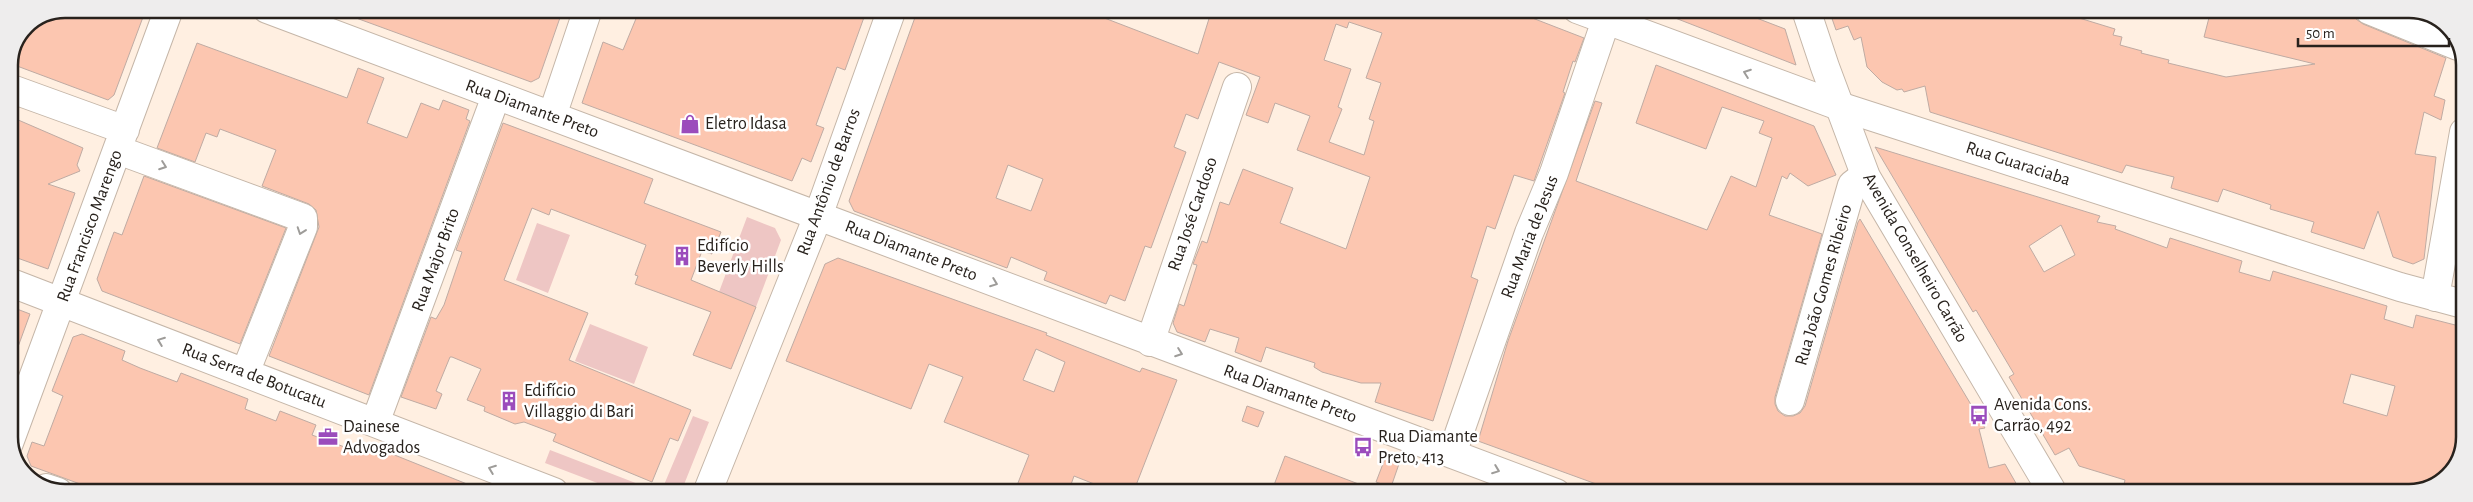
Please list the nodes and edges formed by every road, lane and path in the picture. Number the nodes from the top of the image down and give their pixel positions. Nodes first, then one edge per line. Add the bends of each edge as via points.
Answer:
1 (167, 18) edge
2 (291, 18) edge
3 (585, 18) edge
4 (889, 18) edge
5 (1601, 18) edge
6 (1809, 18) edge
7 (2389, 18) edge
8 (1606, 20) junction
9 (2450, 43) edge
10 (1237, 86) dead end
11 (18, 92) edge
12 (496, 96) junction
13 (1839, 106) junction
14 (552, 116) junction
15 (121, 140) junction
16 (1865, 174) junction
17 (2455, 181) edge
18 (818, 216) junction
19 (18, 285) edge
20 (2435, 297) junction
21 (62, 302) junction
22 (2456, 302) edge
23 (1150, 342) junction
24 (245, 373) junction
25 (1790, 401) dead end
26 (18, 419) edge
27 (375, 423) junction
28 (1452, 454) junction
29 (533, 484) edge
30 (709, 484) edge
31 (1532, 484) edge
32 (2049, 484) edge

1 - 15 street, Rua Francisco Marengo
2 - 12 street, Rua Diamante Preto
3 - 14 street
4 - 18 street, Rua Antônio de Barros
5 - 8 street, Rua Guaraciaba
6 - 13 street, Avenida Conselheiro Carrão
7 - 9 street
13 -> 8 street, Rua Guaraciaba
8 - 28 street, Rua Maria de Jesus
10 - 23 street, Rua José Cardoso
11 - 15 street
12 - 14 street, Rua Diamante Preto
12 - 27 street, Rua Major Brito
13 - 16 street, Avenida Conselheiro Carrão
13 - 20 street, Rua Guaraciaba
14 - 18 street, Rua Diamante Preto
15 - 21 street, Rua Francisco Marengo
15 -> 24 street via 303,218 303,227
16 - 25 street, Rua João Gomes Ribeiro via 1852,185
16 - 32 street, Avenida Conselheiro Carrão
17 - 20 street
18 -> 23 street, Rua Diamante Preto
18 - 30 street, Rua Antônio de Barros
19 - 21 street, Rua Serra de Botucatu
20 - 22 street, Rua Guaraciaba
24 -> 21 street, Rua Serra de Botucatu
21 - 26 street, Rua Francisco Marengo
23 -> 28 street, Rua Diamante Preto
24 - 27 street, Rua Serra de Botucatu
29 -> 27 street, Rua Serra de Botucatu
28 -> 31 street, Rua Diamante Preto

